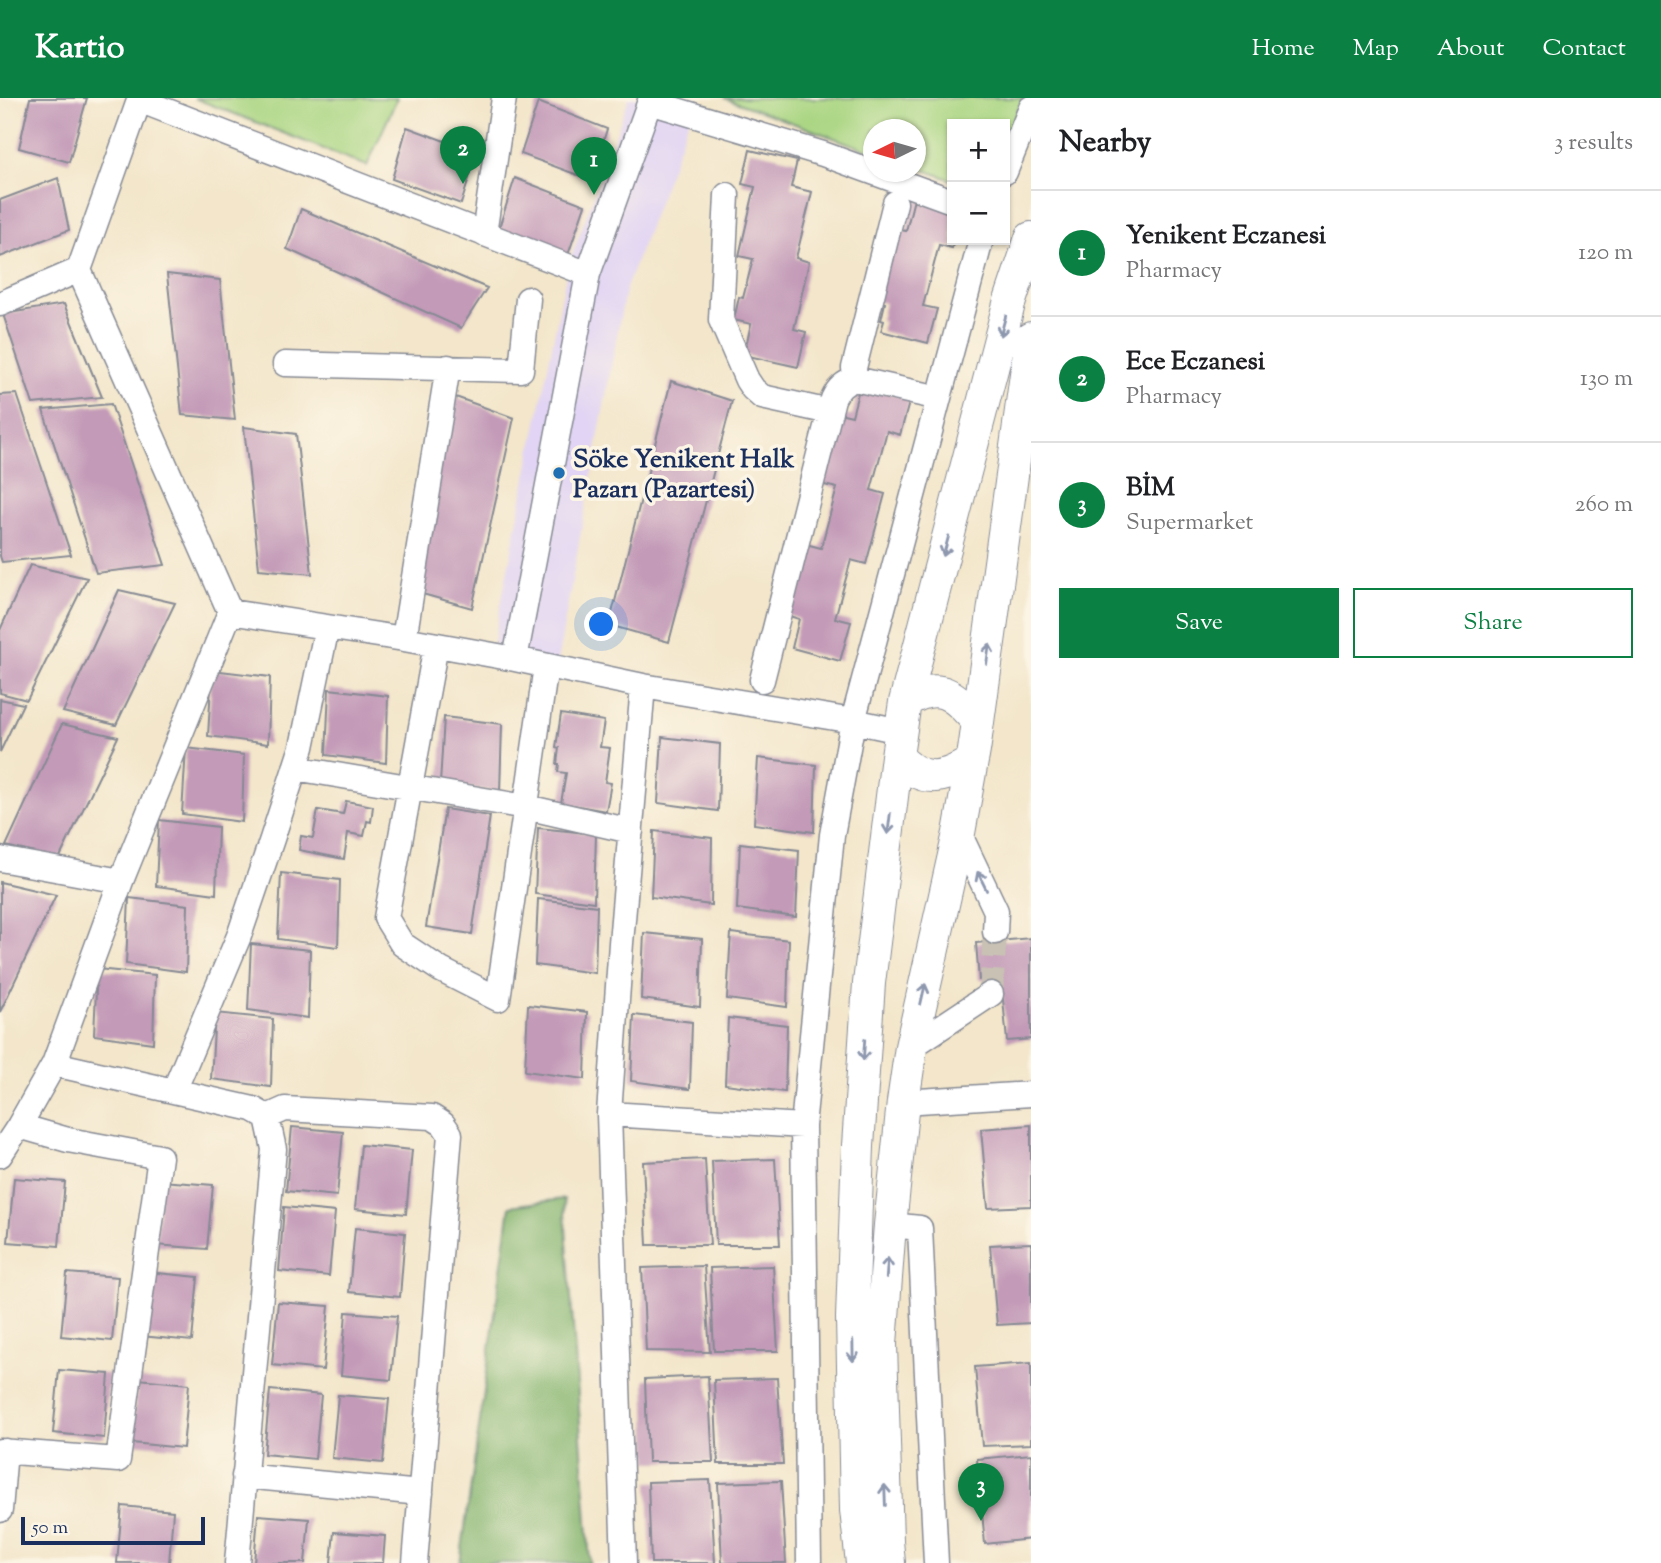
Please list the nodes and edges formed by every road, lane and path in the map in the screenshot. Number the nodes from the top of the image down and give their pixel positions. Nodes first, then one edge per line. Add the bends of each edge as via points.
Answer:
1 (504, 98) edge
2 (140, 99) edge
3 (650, 100) edge
4 (1031, 108) edge
5 (1010, 160) edge
6 (727, 195) dead end
7 (947, 199) edge
8 (895, 203) dead end
9 (484, 234) junction
10 (1031, 238) edge
11 (980, 245) edge
12 (79, 270) junction
13 (588, 274) junction
14 (528, 299) dead end
15 (0, 304) edge
16 (1031, 338) edge
17 (285, 364) dead end
18 (448, 367) junction
19 (855, 379) junction
20 (939, 398) junction
21 (830, 412) junction
22 (230, 612) junction
23 (327, 627) junction
24 (404, 639) junction
25 (436, 645) junction
26 (515, 659) junction
27 (546, 666) junction
28 (762, 680) dead end
29 (643, 686) junction
30 (853, 721) junction
31 (978, 722) junction
32 (901, 730) junction
33 (972, 761) junction
34 (295, 768) junction
35 (410, 788) junction
36 (526, 807) junction
37 (631, 831) junction
38 (958, 833) junction
39 (0, 859) edge
40 (121, 881) junction
41 (995, 932) tunnel mouth
42 (992, 994) dead end
43 (911, 1047) junction
44 (54, 1064) junction
45 (174, 1091) junction
46 (1031, 1094) edge
47 (903, 1102) junction
48 (609, 1114) junction
49 (267, 1117) junction
50 (19, 1126) junction
51 (803, 1126) junction
52 (0, 1155) edge
53 (890, 1225) junction
54 (3, 1451) edge
55 (244, 1476) junction
56 (421, 1493) junction
57 (0, 1510) edge
58 (237, 1563) edge
59 (415, 1563) edge
60 (624, 1563) edge
61 (809, 1563) edge
62 (862, 1563) edge
63 (889, 1563) edge
64 (936, 1563) edge

1 - 9 street
2 - 9 street
2 - 12 street
3 - 7 street via 823,154
3 - 13 street
4 - 5 street
6 - 21 street via 721,320 747,380 762,397
8 - 19 street
9 - 13 street
10 -> 32 main road via 1009,304
11 - 20 street
12 - 15 street
12 - 22 street
13 - 26 street
14 - 18 street via 521,370
31 -> 16 main road
17 - 18 street
18 - 24 street
19 - 20 street
19 - 21 street via 837,390
20 - 30 street
21 - 28 street
22 - 23 street
22 - 40 street
23 - 24 street
23 - 34 street
24 - 25 street
25 - 26 street
25 - 35 street
26 - 27 street
27 - 29 street
27 - 36 street
29 - 30 street
29 - 37 street
30 - 32 street
30 - 51 street via 832,835
31 - 32 main road via 957,699 930,691 915,695
31 - 33 main road
32 - 33 main road via 906,767 917,774 944,775
32 -> 62 main road via 869,983 858,1146 852,1318 856,1510
33 - 38 main road
34 - 35 street
34 - 45 street via 239,936
35 - 36 street
35 - 36 street via 386,918 402,944 498,999
36 - 37 street
37 - 48 street
41 -> 38 street via 996,911
43 -> 38 main road
39 - 40 street
40 - 44 street
42 - 43 street
43 - 47 main road
44 - 45 street
44 - 50 street
45 - 49 street via 253,1109
46 - 47 street
47 - 53 main road
48 - 51 street
48 - 60 street
49 - 55 street via 274,1149
49 - 56 street via 285,1110 432,1117 450,1134
50 - 52 street
50 - 54 street via 160,1157 118,1460
51 - 61 street
63 -> 53 main road via 881,1344
53 - 64 street via 920,1228
54 - 57 street
55 - 56 street
55 - 58 street
56 - 59 street

